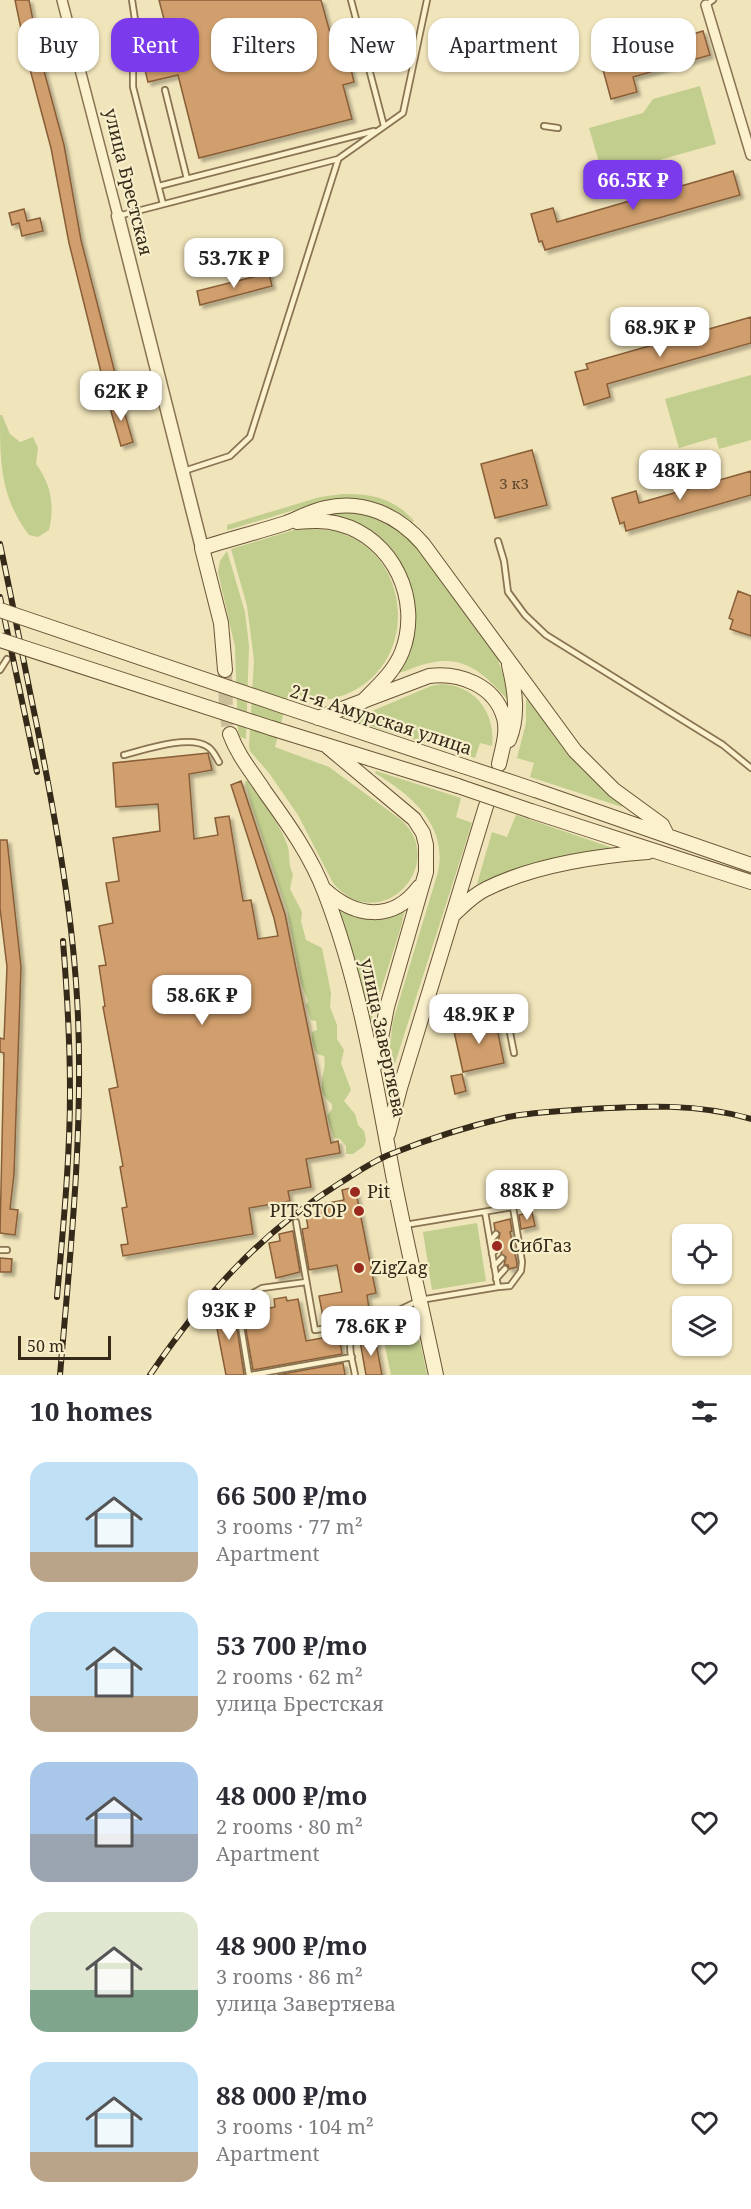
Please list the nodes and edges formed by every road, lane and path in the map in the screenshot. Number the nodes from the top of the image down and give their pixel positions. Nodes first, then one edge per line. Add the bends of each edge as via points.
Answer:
1 (62, 0) edge
2 (132, 0) edge
3 (351, 0) edge
4 (427, 0) edge
5 (710, 3) edge
6 (165, 90) dead end
7 (384, 126) junction
8 (544, 126) dead end
9 (558, 128) dead end
10 (378, 130) junction
11 (751, 154) edge
12 (339, 159) junction
13 (188, 179) junction
14 (159, 186) junction
15 (163, 204) junction
16 (118, 216) junction
17 (182, 471) junction
18 (286, 522) junction
19 (498, 541) dead end
20 (202, 548) junction
21 (0, 610) edge
22 (0, 640) edge
23 (506, 657) junction
24 (7, 659) dead end
25 (0, 670) edge
26 (225, 670) tunnel mouth
27 (362, 702) junction
28 (318, 718) junction
29 (230, 734) tunnel mouth
30 (328, 747) junction
31 (503, 749) junction
32 (124, 755) dead end
33 (219, 762) dead end
34 (499, 764) dead end
35 (751, 768) edge
36 (486, 806) dead end
37 (667, 835) junction
38 (656, 852) junction
39 (751, 865) edge
40 (751, 882) edge
41 (422, 883) junction
42 (324, 890) junction
43 (452, 916) junction
44 (424, 1007) junction
45 (514, 1053) dead end
46 (376, 1085) junction
47 (400, 1088) junction
48 (387, 1139) junction
49 (485, 1212) junction
50 (514, 1214) junction
51 (507, 1221) dead end
52 (296, 1222) dead end
53 (403, 1225) junction
54 (516, 1227) junction
55 (510, 1233) dead end
56 (496, 1234) dead end
57 (518, 1239) junction
58 (490, 1241) junction
59 (513, 1245) dead end
60 (499, 1246) dead end
61 (0, 1250) edge
62 (7, 1250) dead end
63 (520, 1252) junction
64 (492, 1254) junction
65 (516, 1257) dead end
66 (502, 1258) dead end
67 (494, 1266) junction
68 (505, 1269) dead end
69 (496, 1279) junction
70 (306, 1282) junction
71 (498, 1287) junction
72 (420, 1300) junction
73 (351, 1336) junction
74 (352, 1357) junction
75 (250, 1375) edge
76 (355, 1375) edge
77 (436, 1375) edge

1 - 16 street, улица Брестская
2 - 14 lane via 137,33 133,87
3 - 7 lane
4 - 7 lane via 403,113
5 - 11 street
6 - 13 lane
7 - 10 lane
8 - 9 lane
10 - 12 lane
10 - 13 lane
12 - 15 lane
12 - 17 lane via 250,437 230,456
13 - 14 lane
14 - 15 lane
15 - 16 lane
16 - 17 street, улица Брестская
17 - 20 street, улица Брестская
18 - 20 main road
18 - 23 main road via 335,506 369,508 393,517 423,544
18 - 27 main road via 322,521 347,527 380,547 400,576 409,607 406,639 391,671
19 - 35 lane via 508,592 540,631 723,745
20 - 26 main road via 220,623
21 - 28 main road, 21-я Амурская улица, bridge
22 - 30 main road, bridge
23 - 31 main road via 516,709 514,728
23 - 37 main road via 586,764 662,825
24 - 25 lane
27 - 28 main road
27 - 31 main road via 429,676 465,678 488,693 501,710 506,727
28 - 37 main road, 21-я Амурская улица, bridge
29 - 42 main road, улица Завертяева via 237,754 300,842
30 - 38 main road, bridge
30 - 41 main road via 414,819 426,845
31 - 34 main road
32 - 33 lane via 175,743 199,743 208,747
36 - 43 main road
37 - 39 main road, 21-я Амурская улица
38 - 40 main road
38 - 43 main road via 580,860 506,880 485,889
41 - 42 main road via 406,901 375,913 346,906
41 - 46 main road via 380,1035
42 - 46 main road, улица Завертяева via 351,967
43 - 44 main road
44 - 45 lane via 444,1014 504,1002
44 - 47 main road
46 - 47 main road via 386,1092
46 - 48 main road, улица Завертяева
47 - 48 main road
48 - 53 main road, улица Завертяева
49 - 50 lane via 513,1207
49 - 53 lane
49 - 58 lane
50 - 51 lane
50 - 54 lane
52 - 70 lane
53 - 72 main road, улица Завертяева
54 - 55 lane
54 - 57 lane
56 - 58 lane
57 - 59 lane
57 - 63 lane
58 - 64 lane
60 - 64 lane
61 - 62 lane
63 - 65 lane
63 - 71 lane via 521,1271 510,1286
64 - 67 lane
66 - 67 lane
67 - 69 lane
68 - 69 lane
69 - 71 lane
70 - 73 lane via 315,1330 349,1326
70 - 75 lane via 262,1288 237,1302
71 - 72 lane
72 - 73 lane
72 - 77 main road, улица Завертяева
73 - 74 lane
74 - 75 lane
74 - 76 lane

